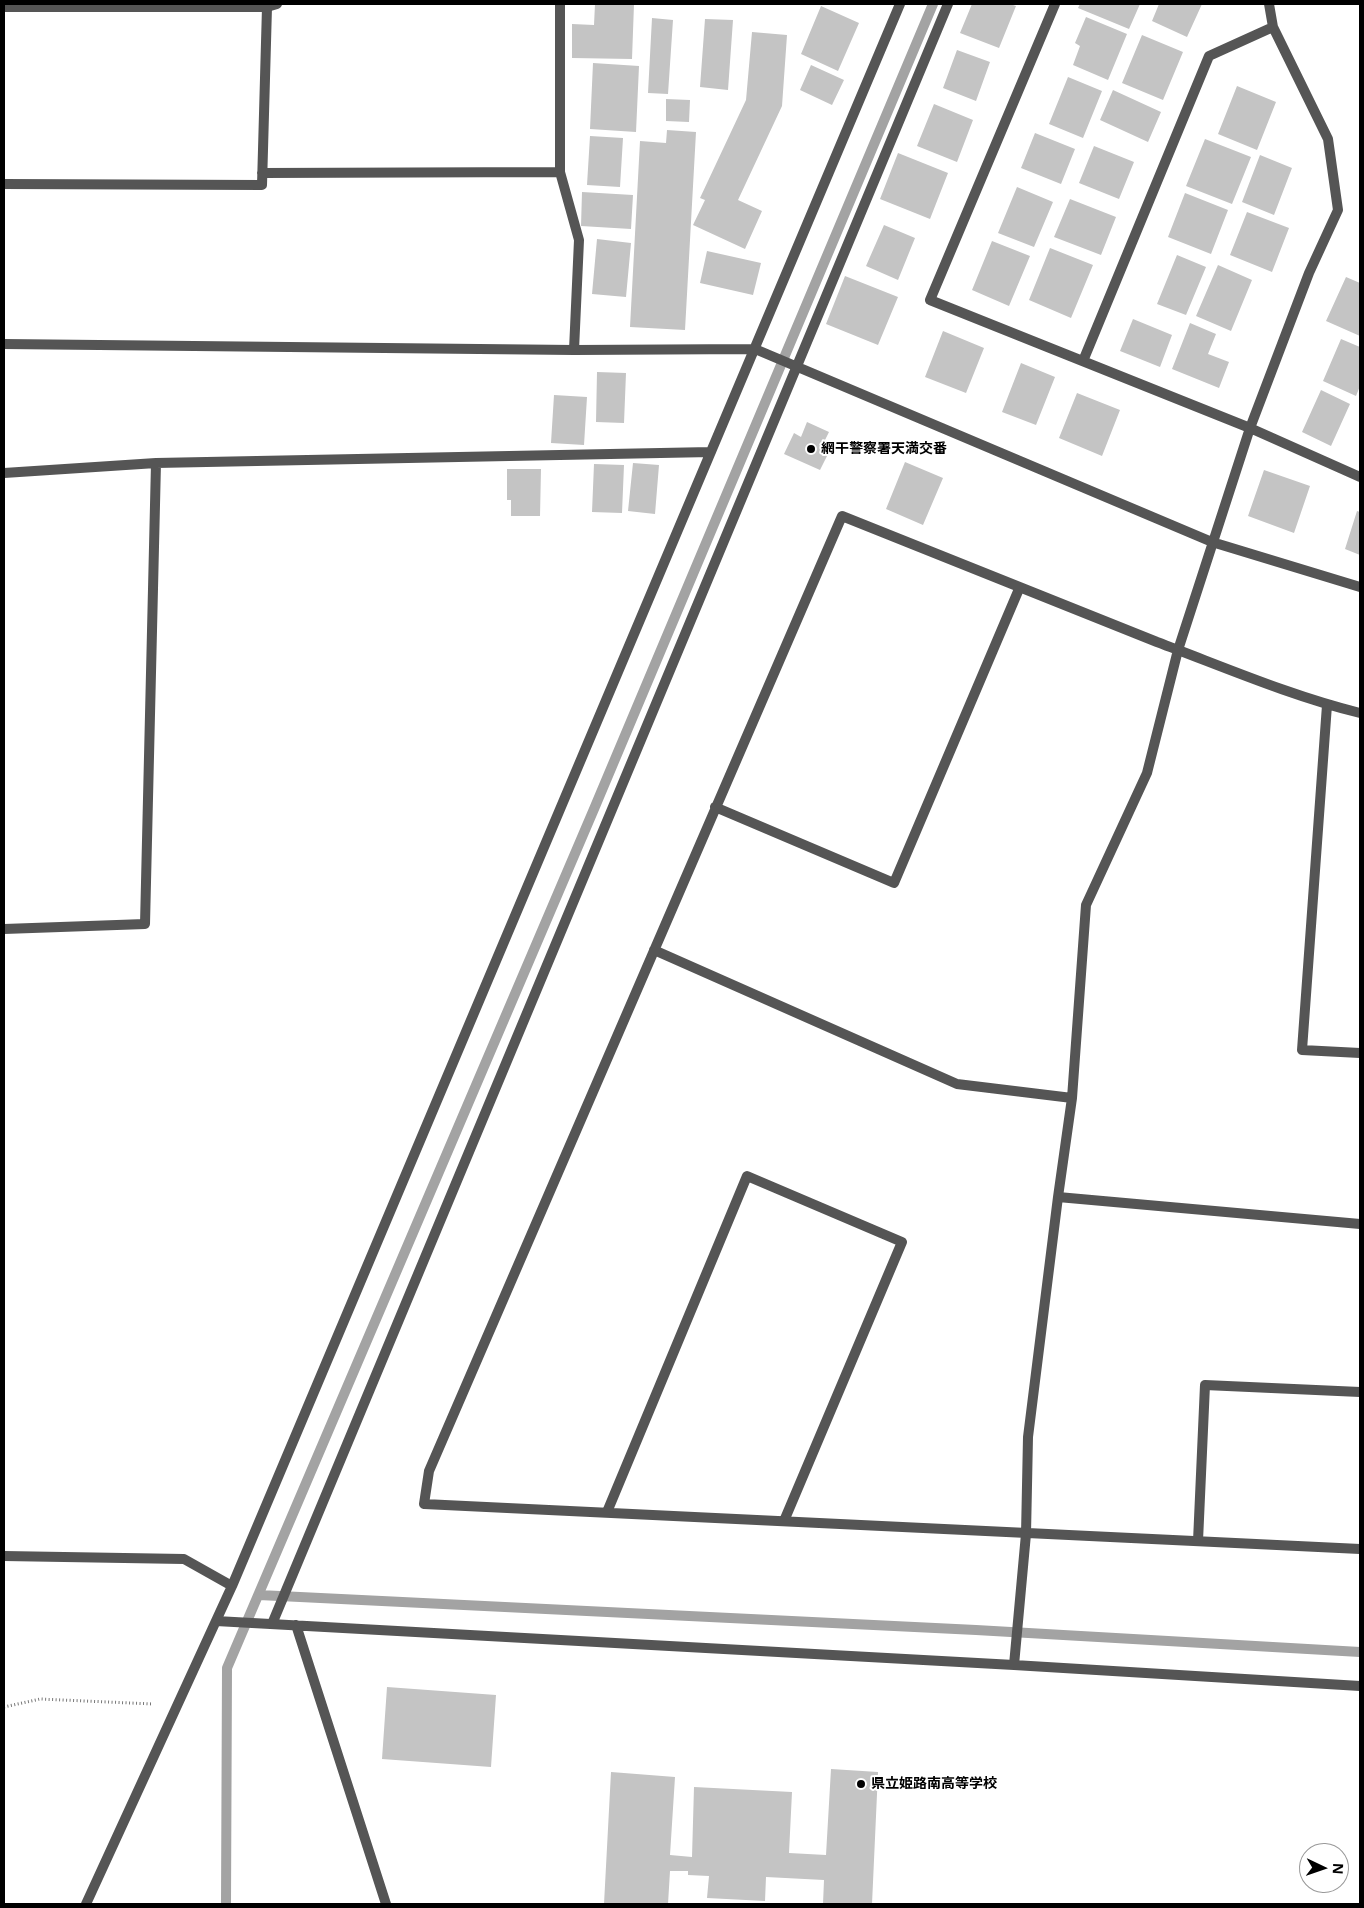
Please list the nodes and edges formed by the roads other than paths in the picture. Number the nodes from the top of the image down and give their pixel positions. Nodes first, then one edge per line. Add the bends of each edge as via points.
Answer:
1 (560, 4) edge
2 (900, 4) edge
3 (948, 4) edge
4 (1055, 4) edge
5 (1270, 4) edge
6 (272, 5) edge
7 (4, 7) edge
8 (1273, 27) junction
9 (560, 172) junction
10 (262, 173) junction
11 (4, 184) edge
12 (4, 344) edge
13 (755, 349) junction
14 (574, 350) junction
15 (1083, 361) junction
16 (796, 367) junction
17 (1250, 428) junction
18 (711, 452) junction
19 (156, 464) junction
20 (4, 473) edge
21 (1360, 477) edge
22 (1212, 542) junction
23 (1360, 587) edge
24 (1019, 588) junction
25 (1178, 650) junction
26 (1327, 705) junction
27 (1360, 713) edge
28 (715, 807) junction
29 (4, 929) edge
30 (654, 950) junction
31 (1360, 1053) edge
32 (1072, 1098) junction
33 (1058, 1197) junction
34 (1360, 1224) edge
35 (1360, 1392) edge
36 (607, 1512) junction
37 (784, 1521) junction
38 (1026, 1534) junction
39 (1198, 1541) junction
40 (1360, 1549) edge
41 (4, 1556) edge
42 (232, 1586) junction
43 (216, 1621) junction
44 (272, 1624) junction
45 (296, 1625) junction
46 (1014, 1665) junction
47 (1360, 1686) edge
48 (86, 1904) edge
49 (386, 1904) edge

1 - 9 street
2 - 13 street
3 - 16 street
4 - 15 street via 930,300
5 - 8 street
6 - 7 street
6 - 10 street
8 - 15 street via 1209,56
8 - 17 street via 1328,139 1338,210
9 - 10 street
9 - 14 street via 579,240
10 - 11 street via 262,185
12 - 14 street
13 - 14 street
13 - 16 street
13 - 18 street
15 - 17 street
16 - 22 street
16 - 44 street
17 - 21 street
17 - 22 street
18 - 19 street
18 - 42 street
19 - 20 street
19 - 29 street via 145,924
22 - 23 street
22 - 25 street
24 - 25 street
24 - 28 street via 842,516
24 - 28 street via 894,883
25 - 26 street
25 - 32 street via 1147,772 1086,905
26 - 27 street
26 - 31 street via 1302,1050
28 - 30 street
30 - 32 street via 957,1084
30 - 36 street via 429,1471 424,1504
32 - 33 street
33 - 34 street
33 - 38 street via 1028,1438
35 - 39 street via 1205,1385
36 - 37 street
36 - 37 street via 747,1176 902,1242
37 - 38 street
38 - 39 street
38 - 46 street
39 - 40 street
41 - 42 street via 184,1559
42 - 43 street
43 - 44 street
43 - 48 street
44 - 45 street
45 - 46 street
45 - 49 street
46 - 47 street

